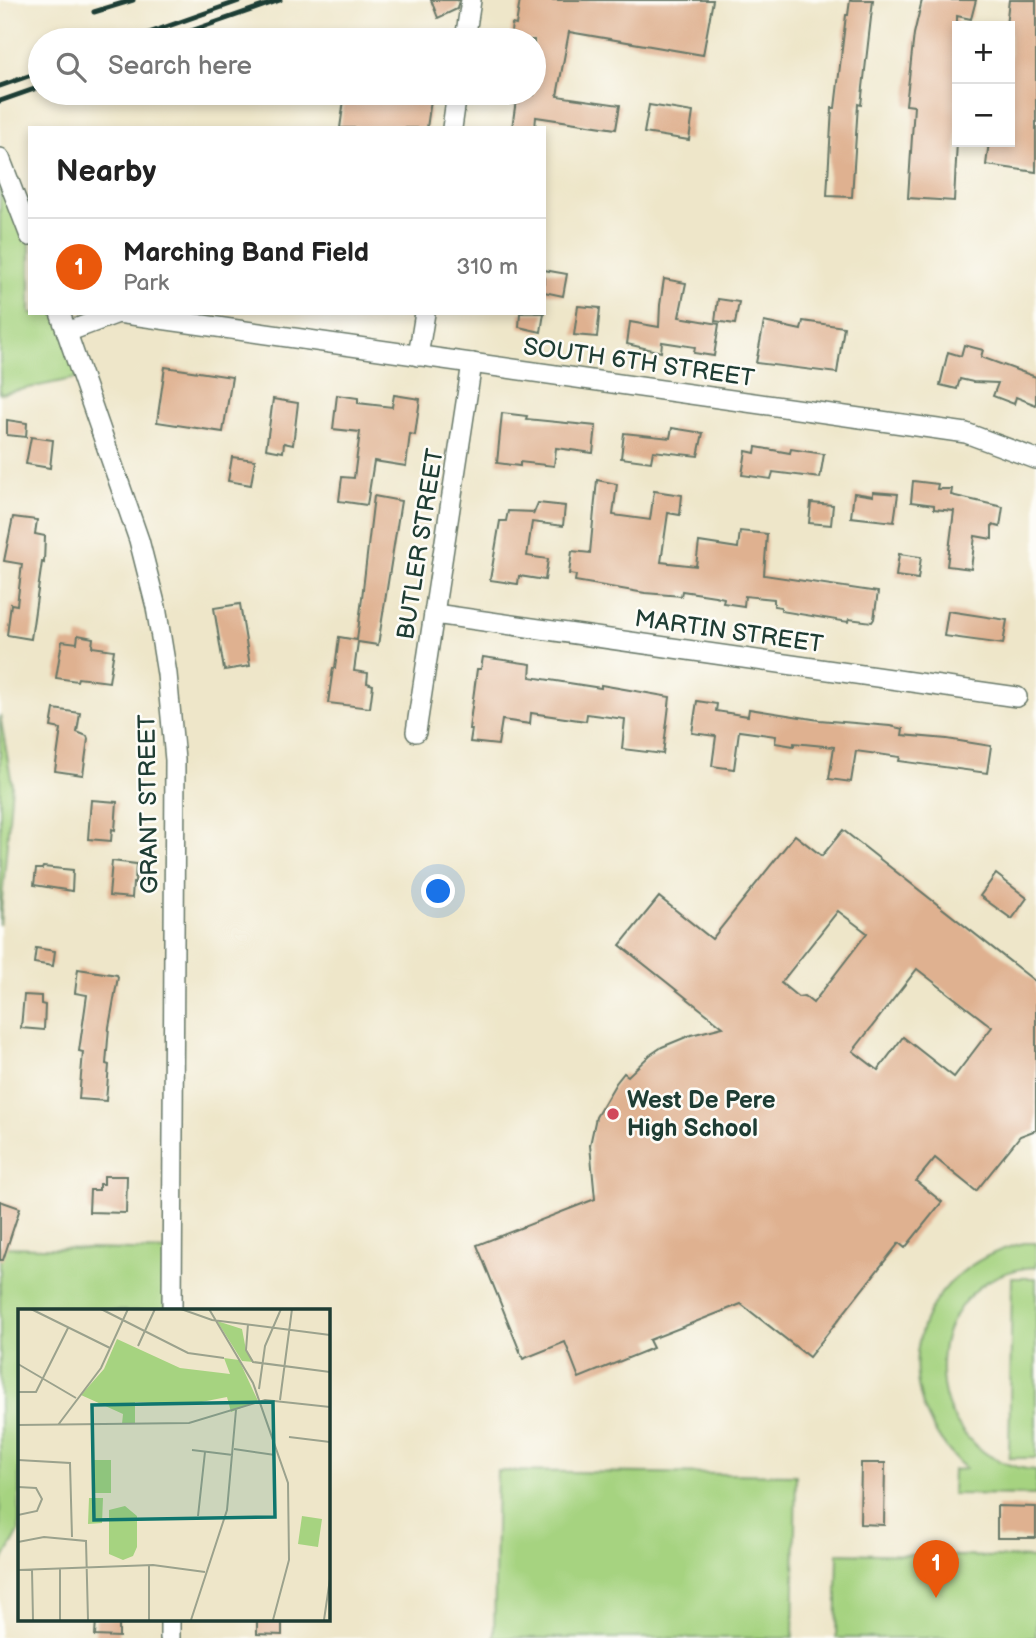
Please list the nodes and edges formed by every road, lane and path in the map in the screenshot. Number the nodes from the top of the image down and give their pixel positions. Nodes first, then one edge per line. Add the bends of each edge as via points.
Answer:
1 (471, 0) edge
2 (467, 28) edge
3 (455, 105) edge
4 (452, 126) edge
5 (0, 158) edge
6 (28, 231) edge
7 (61, 315) edge
8 (113, 315) edge
9 (132, 315) edge
10 (425, 315) edge
11 (67, 332) junction
12 (418, 356) junction
13 (472, 363) junction
14 (1036, 459) edge
15 (435, 614) junction
16 (1017, 697) dead end
17 (416, 732) dead end
18 (172, 1309) edge
19 (170, 1620) edge
20 (170, 1638) edge

1 - 2 street
3 - 4 street
5 - 6 street
7 - 11 street, GRANT STREET
8 - 11 street, SOUTH 6TH STREET
9 - 12 street, SOUTH 6TH STREET
10 - 12 street
11 - 18 street, GRANT STREET via 139,540 167,674 175,760
12 - 13 street, SOUTH 6TH STREET
13 - 14 street, SOUTH 6TH STREET via 966,433
13 - 15 street, BUTLER STREET
15 - 16 street, MARTIN STREET
15 - 17 street, BUTLER STREET
19 - 20 street

